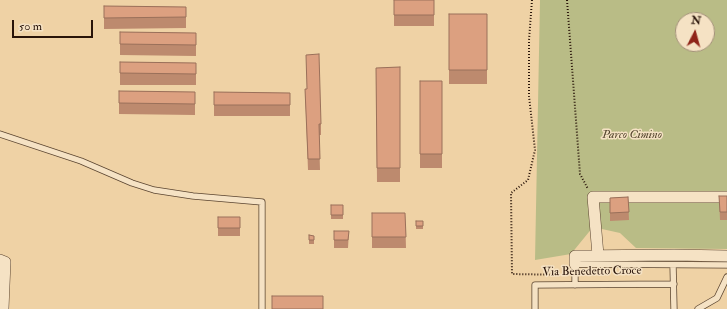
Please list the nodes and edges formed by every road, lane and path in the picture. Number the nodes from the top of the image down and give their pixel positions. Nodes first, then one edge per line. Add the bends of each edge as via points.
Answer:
1 (532, 0) edge
2 (567, 0) edge
3 (0, 134) edge
4 (593, 197) junction
5 (727, 197) edge
6 (598, 255) junction
7 (727, 256) edge
8 (0, 260) edge
9 (674, 265) junction
10 (727, 265) edge
11 (575, 269) junction
12 (727, 277) edge
13 (674, 284) junction
14 (575, 285) junction
15 (3, 309) edge
16 (262, 309) edge
17 (535, 309) edge
18 (674, 309) edge
19 (698, 309) edge

1 - 11 path via 529,96 535,150 528,180 511,193 512,274
2 - 4 path via 580,174
3 - 16 lane via 81,161 154,190 262,202
4 - 5 street
4 - 6 street
6 - 7 street, Via Benedetto Croce
6 - 11 street, Via Benedetto Croce via 575,256
8 - 15 street via 6,262
9 - 10 lane
9 - 11 lane
9 - 13 lane
11 - 14 lane
12 - 19 lane via 717,298
13 - 14 lane, Via Benedetto Croce
13 - 18 lane
14 - 17 lane, Via Benedetto Croce via 535,285

